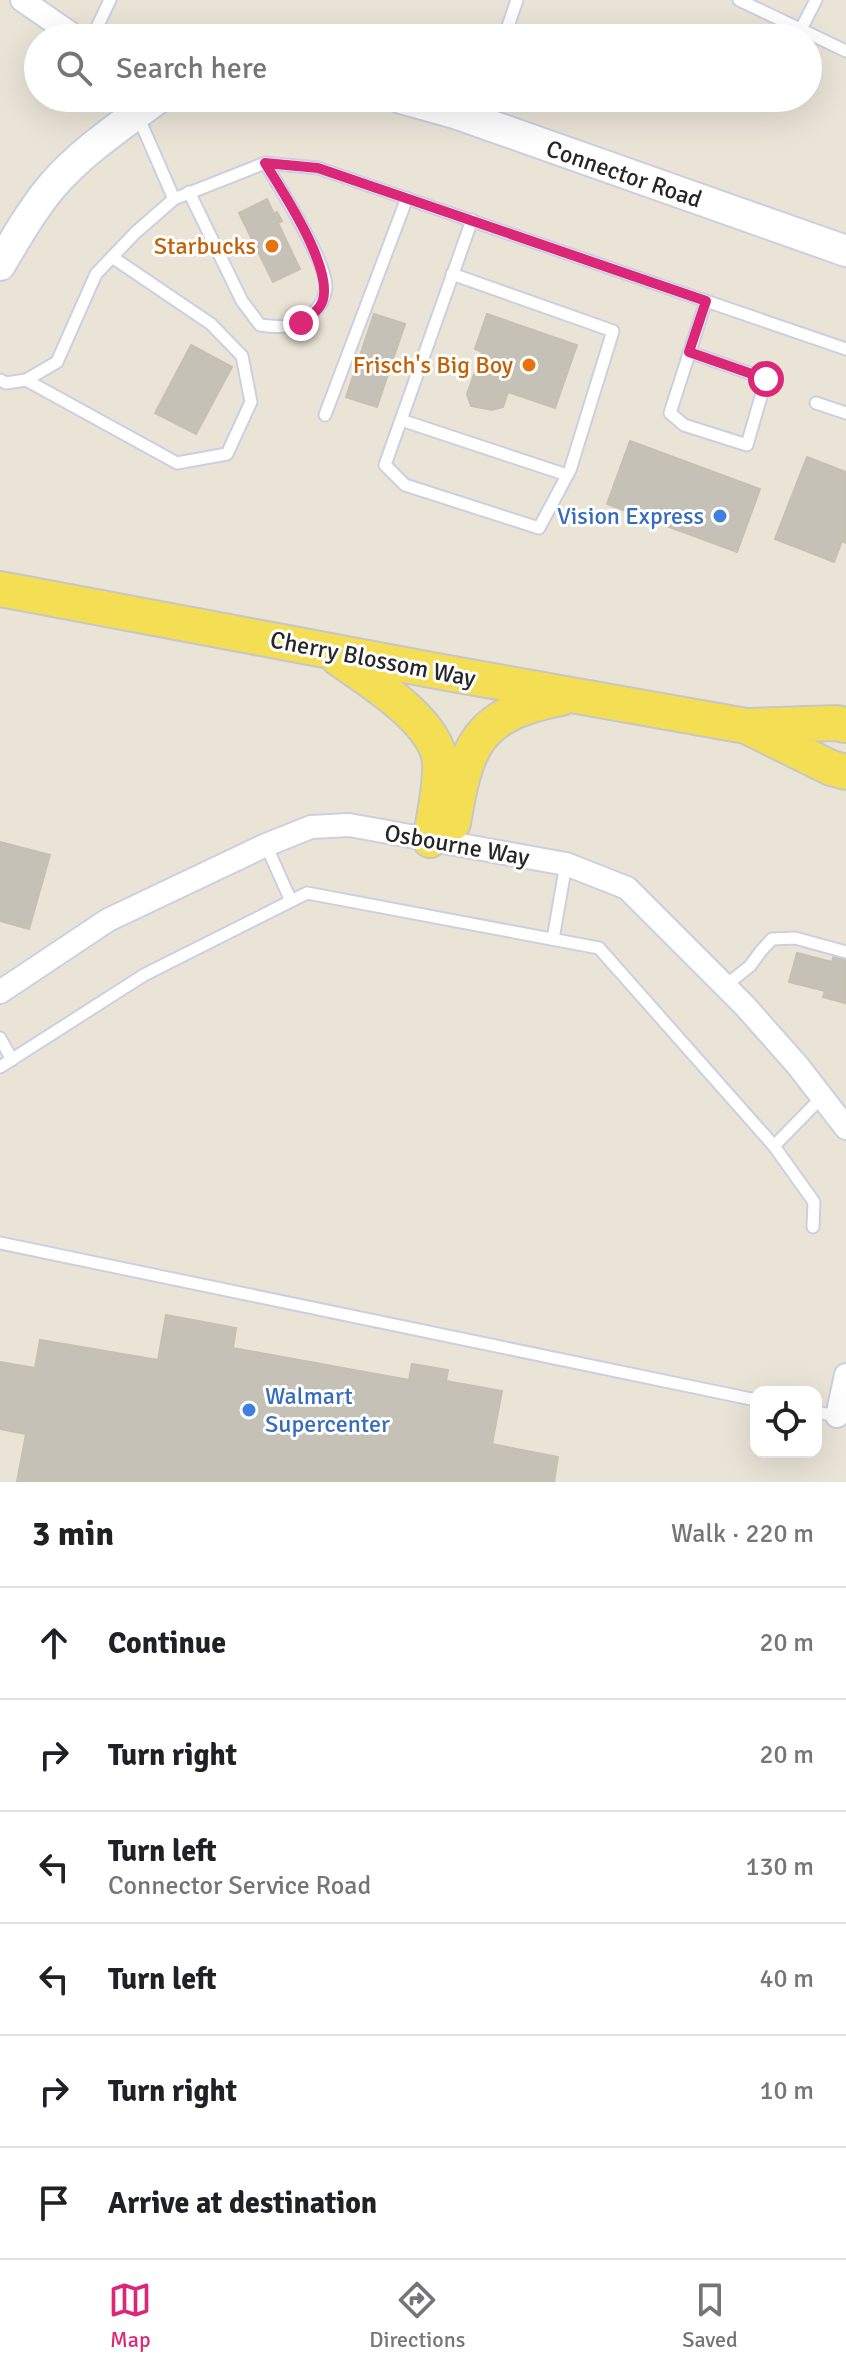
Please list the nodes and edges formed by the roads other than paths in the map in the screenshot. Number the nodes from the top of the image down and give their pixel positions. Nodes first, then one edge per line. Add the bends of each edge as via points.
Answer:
1 (22, 0) edge
2 (110, 0) edge
3 (517, 0) edge
4 (739, 0) edge
5 (816, 0) edge
6 (57, 24) edge
7 (99, 24) edge
8 (509, 24) edge
9 (790, 24) edge
10 (804, 24) edge
11 (822, 38) edge
12 (845, 48) edge
13 (130, 112) edge
14 (143, 112) edge
15 (486, 112) edge
16 (265, 163) junction
17 (189, 192) junction
18 (407, 198) junction
19 (174, 199) junction
20 (472, 220) junction
21 (846, 251) edge
22 (112, 257) junction
23 (0, 265) edge
24 (452, 274) junction
25 (706, 301) junction
26 (846, 349) edge
27 (689, 352) junction
28 (0, 380) edge
29 (26, 380) junction
30 (816, 403) dead end
31 (846, 413) edge
32 (325, 415) dead end
33 (401, 420) junction
34 (567, 475) junction
35 (0, 589) edge
36 (328, 651) junction
37 (572, 696) junction
38 (846, 725) edge
39 (746, 726) junction
40 (846, 772) edge
41 (440, 841) junction
42 (266, 845) junction
43 (566, 864) junction
44 (291, 901) junction
45 (553, 939) junction
46 (846, 952) edge
47 (725, 986) junction
48 (0, 992) edge
49 (0, 1038) edge
50 (12, 1060) junction
51 (0, 1067) edge
52 (822, 1097) junction
53 (846, 1128) edge
54 (774, 1146) junction
55 (813, 1227) dead end
56 (0, 1243) edge
57 (846, 1375) edge
58 (750, 1399) edge
59 (827, 1414) edge

1 - 6 street
2 - 7 lane
3 - 8 lane
4 - 9 lane
5 - 10 lane
11 - 12 lane
13 - 23 main road via 53,185
14 - 19 lane
15 - 21 main road, Connector Road
16 - 17 lane
16 - 17 lane via 317,256 326,286 321,306 301,323 282,328 260,325 242,301
16 - 18 lane via 318,168
17 - 19 lane
18 - 20 lane
18 - 32 lane
19 - 22 lane
20 - 24 lane
20 - 25 lane
22 - 29 lane via 96,274 57,362
22 - 29 lane via 211,324 242,356 251,402 227,454 177,463
24 - 33 lane
24 - 34 lane via 613,331
25 - 26 lane
25 - 27 lane
27 - 27 lane via 670,413 684,425 747,445 766,379
28 - 29 lane
30 - 31 lane
33 - 34 lane
33 - 34 lane via 385,465 405,485 539,528
35 - 36 main road, Cherry Blossom Way
36 - 37 main road, Cherry Blossom Way
36 - 41 main road via 398,701 422,725 439,754
37 - 39 main road, Cherry Blossom Way
37 - 41 main road via 507,715 481,734
38 - 39 main road, Cherry Blossom Way
39 - 40 main road, Cherry Blossom Way
41 - 42 street, Osbourne Way via 349,825 311,827
41 - 43 street, Osbourne Way
42 - 44 lane
42 - 48 street, Osbourne Way via 108,920
43 - 45 lane
43 - 47 street, Osbourne Way via 627,888
44 - 45 lane via 307,893
44 - 50 lane via 144,975
45 - 54 lane via 599,948
46 - 47 lane via 795,938 772,939
47 - 52 street, Osbourne Way
49 - 50 lane
50 - 51 lane
52 - 53 street, Osbourne Way
52 - 54 lane
54 - 55 lane via 814,1202
56 - 58 lane
57 - 59 street

